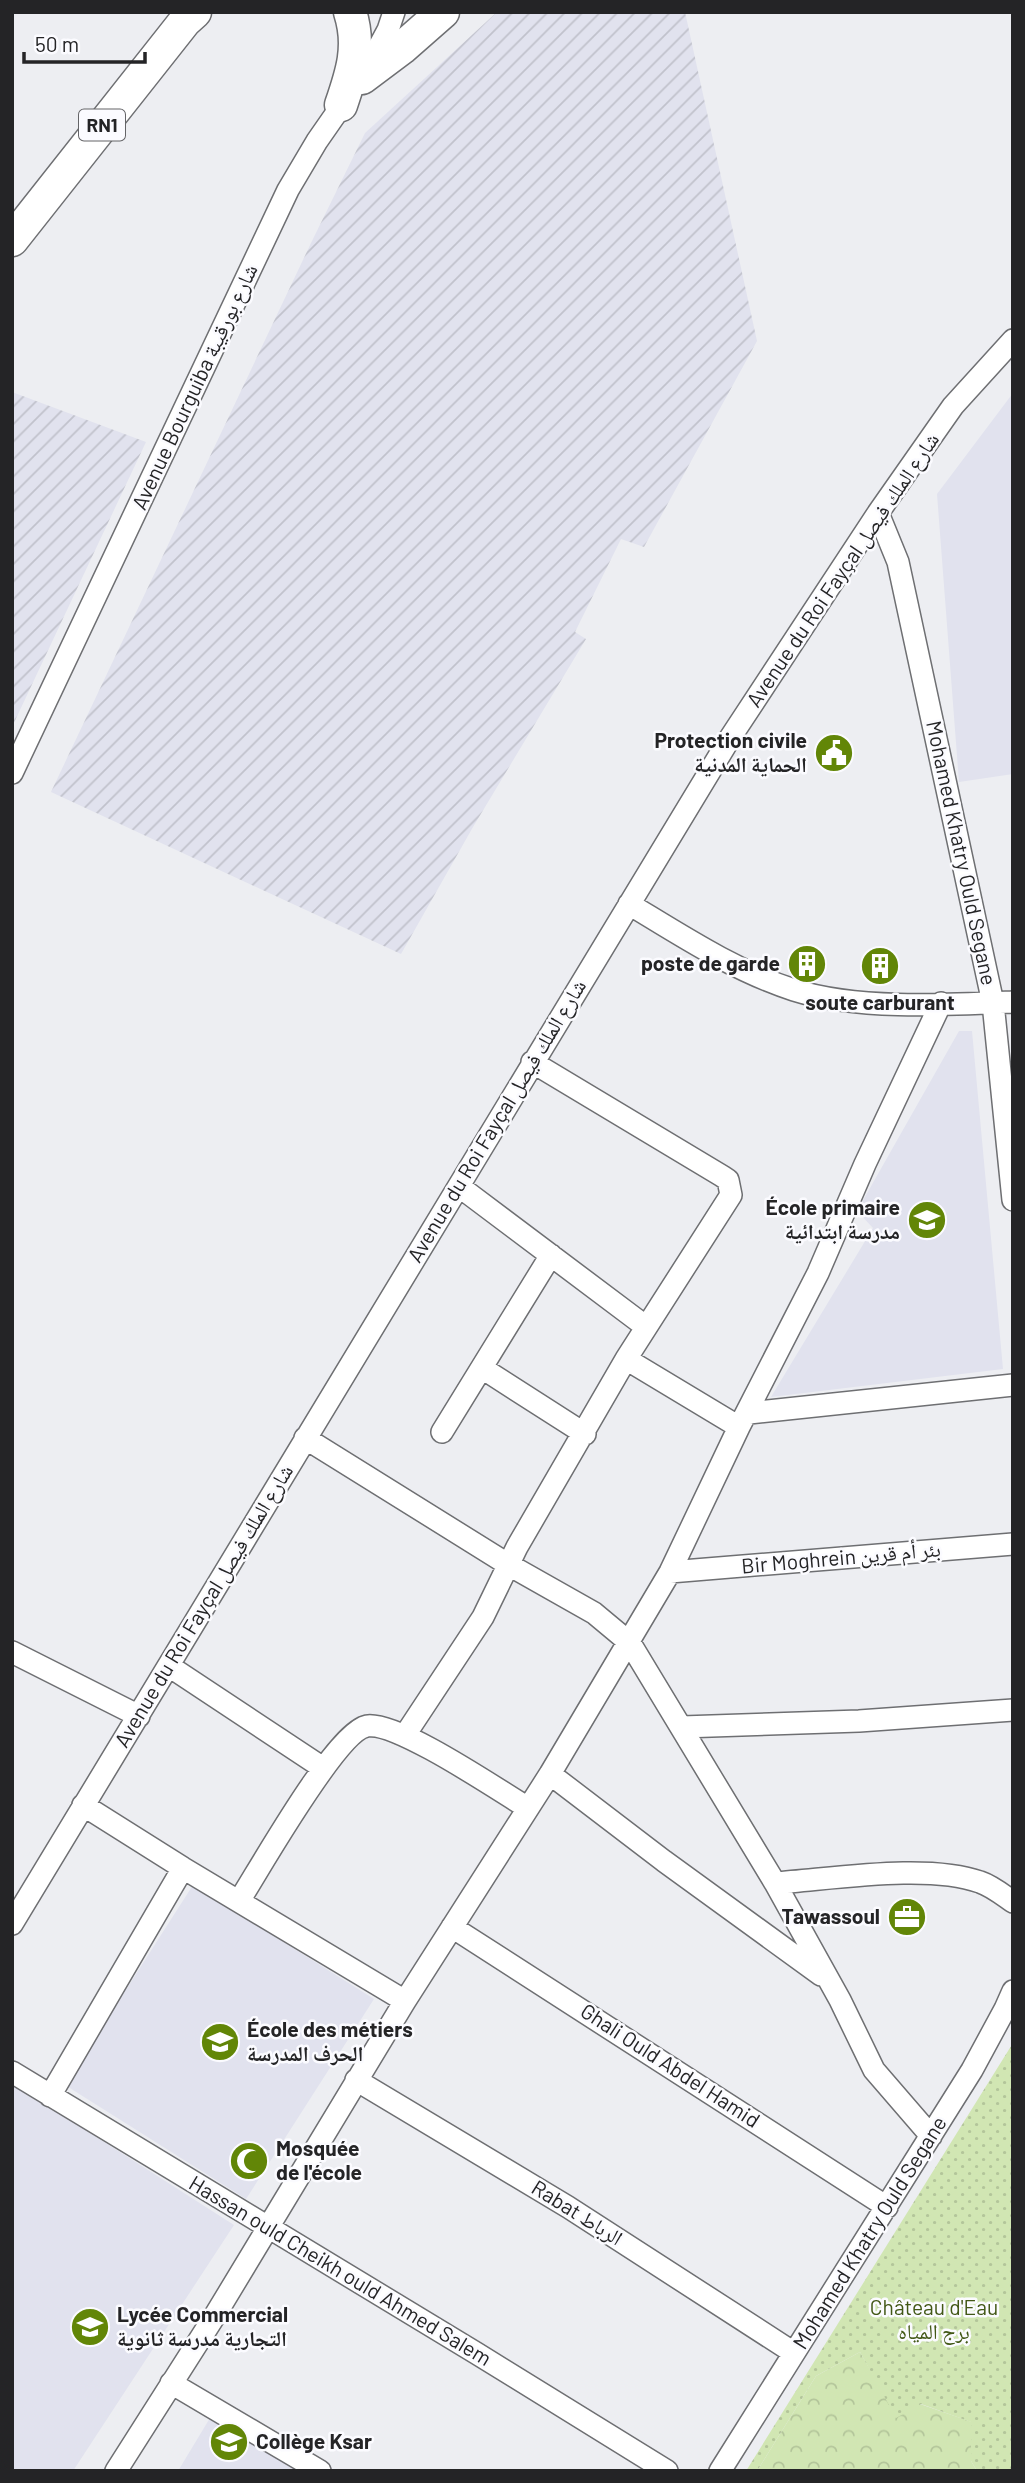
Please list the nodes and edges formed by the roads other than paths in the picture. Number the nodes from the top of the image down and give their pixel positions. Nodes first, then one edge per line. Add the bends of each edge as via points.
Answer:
1 (169, 12) edge
2 (195, 12) edge
3 (350, 12) edge
4 (394, 12) edge
5 (443, 12) edge
6 (362, 78) junction
7 (341, 105) junction
8 (12, 208) edge
9 (12, 240) edge
10 (1013, 340) edge
11 (878, 513) junction
12 (12, 773) edge
13 (629, 904) junction
14 (941, 1003) junction
15 (1003, 1003) edge
16 (532, 1062) junction
17 (460, 1186) junction
18 (1013, 1200) edge
19 (551, 1255) junction
20 (645, 1326) junction
21 (626, 1359) junction
22 (482, 1368) junction
23 (1013, 1385) edge
24 (744, 1420) junction
25 (442, 1432) dead end
26 (585, 1434) junction
27 (305, 1437) junction
28 (1013, 1544) edge
29 (509, 1565) junction
30 (670, 1572) junction
31 (630, 1643) junction
32 (12, 1652) edge
33 (169, 1667) junction
34 (1013, 1710) edge
35 (139, 1716) junction
36 (682, 1727) junction
37 (405, 1735) junction
38 (323, 1768) junction
39 (550, 1774) junction
40 (83, 1805) junction
41 (528, 1808) junction
42 (183, 1868) junction
43 (775, 1883) junction
44 (239, 1901) junction
45 (1013, 1902) edge
46 (12, 1924) edge
47 (452, 1927) junction
48 (827, 1979) junction
49 (1013, 1991) edge
50 (405, 2001) junction
51 (12, 2072) edge
52 (356, 2080) junction
53 (50, 2096) junction
54 (931, 2136) junction
55 (887, 2207) junction
56 (269, 2228) junction
57 (794, 2353) junction
58 (171, 2383) junction
59 (117, 2471) edge
60 (320, 2471) edge
61 (667, 2471) edge
62 (720, 2471) edge

1 - 8 highway, RN1
2 - 9 highway, RN1
3 - 7 highway via 356,46
4 - 6 street, Avenue Bourguiba شارع بورقيبة
5 - 6 highway
6 - 7 street, Avenue Bourguiba شارع بورقيبة
7 - 12 street, Avenue Bourguiba شارع بورقيبة via 288,190
10 - 11 street, Avenue du Roi Fayçal شارع الملك فيصل via 953,406
11 - 13 street, Avenue du Roi Fayçal شارع الملك فيصل via 730,738
11 - 15 street, Mohamed Khatry Ould Segane via 901,575
13 - 14 street via 711,953 796,991 838,999
13 - 16 street, Avenue du Roi Fayçal شارع الملك فيصل
14 - 15 street
14 - 24 street via 818,1273
15 - 18 street, Mohamed Khatry Ould Segane
16 - 17 street, Avenue du Roi Fayçal شارع الملك فيصل
16 - 20 street via 730,1185 725,1207
17 - 19 street
17 - 27 street, Avenue du Roi Fayçal شارع الملك فيصل
19 - 20 street
19 - 22 street
20 - 21 street
21 - 24 street
21 - 26 street
22 - 25 street
22 - 26 street
23 - 24 street
24 - 30 street
26 - 29 street
27 - 29 street
27 - 33 street, Avenue du Roi Fayçal شارع الملك فيصل
28 - 30 street, Bir Moghrein بئر أم قرين
29 - 31 street via 594,1613
29 - 37 street via 483,1617
30 - 31 street
31 - 36 street
31 - 39 street
32 - 35 street
33 - 35 street, Avenue du Roi Fayçal شارع الملك فيصل
33 - 38 street
34 - 36 street
35 - 40 street, Avenue du Roi Fayçal شارع الملك فيصل
36 - 43 street
37 - 38 street via 367,1726 356,1731
37 - 41 street
38 - 44 street
39 - 41 street
39 - 48 street
40 - 42 street
40 - 46 street, Avenue du Roi Fayçal شارع الملك فيصل
41 - 47 street
42 - 44 street
42 - 53 street
43 - 45 street via 947,1874 982,1883
43 - 48 street
44 - 50 street
47 - 50 street
47 - 55 street, Ghali Ould Abdel Hamid
48 - 54 street via 874,2070
49 - 54 street, Mohamed Khatry Ould Segane
50 - 52 street
51 - 53 street, Hassan ould Cheikh ould Ahmed Salem
52 - 56 street
52 - 57 street, Rabat الرباط via 569,2207
53 - 56 street, Hassan ould Cheikh ould Ahmed Salem
54 - 55 street, Mohamed Khatry Ould Segane
55 - 57 street, Mohamed Khatry Ould Segane
56 - 58 street
56 - 61 street, Hassan ould Cheikh ould Ahmed Salem
57 - 62 street, Mohamed Khatry Ould Segane
58 - 59 street
58 - 60 street

